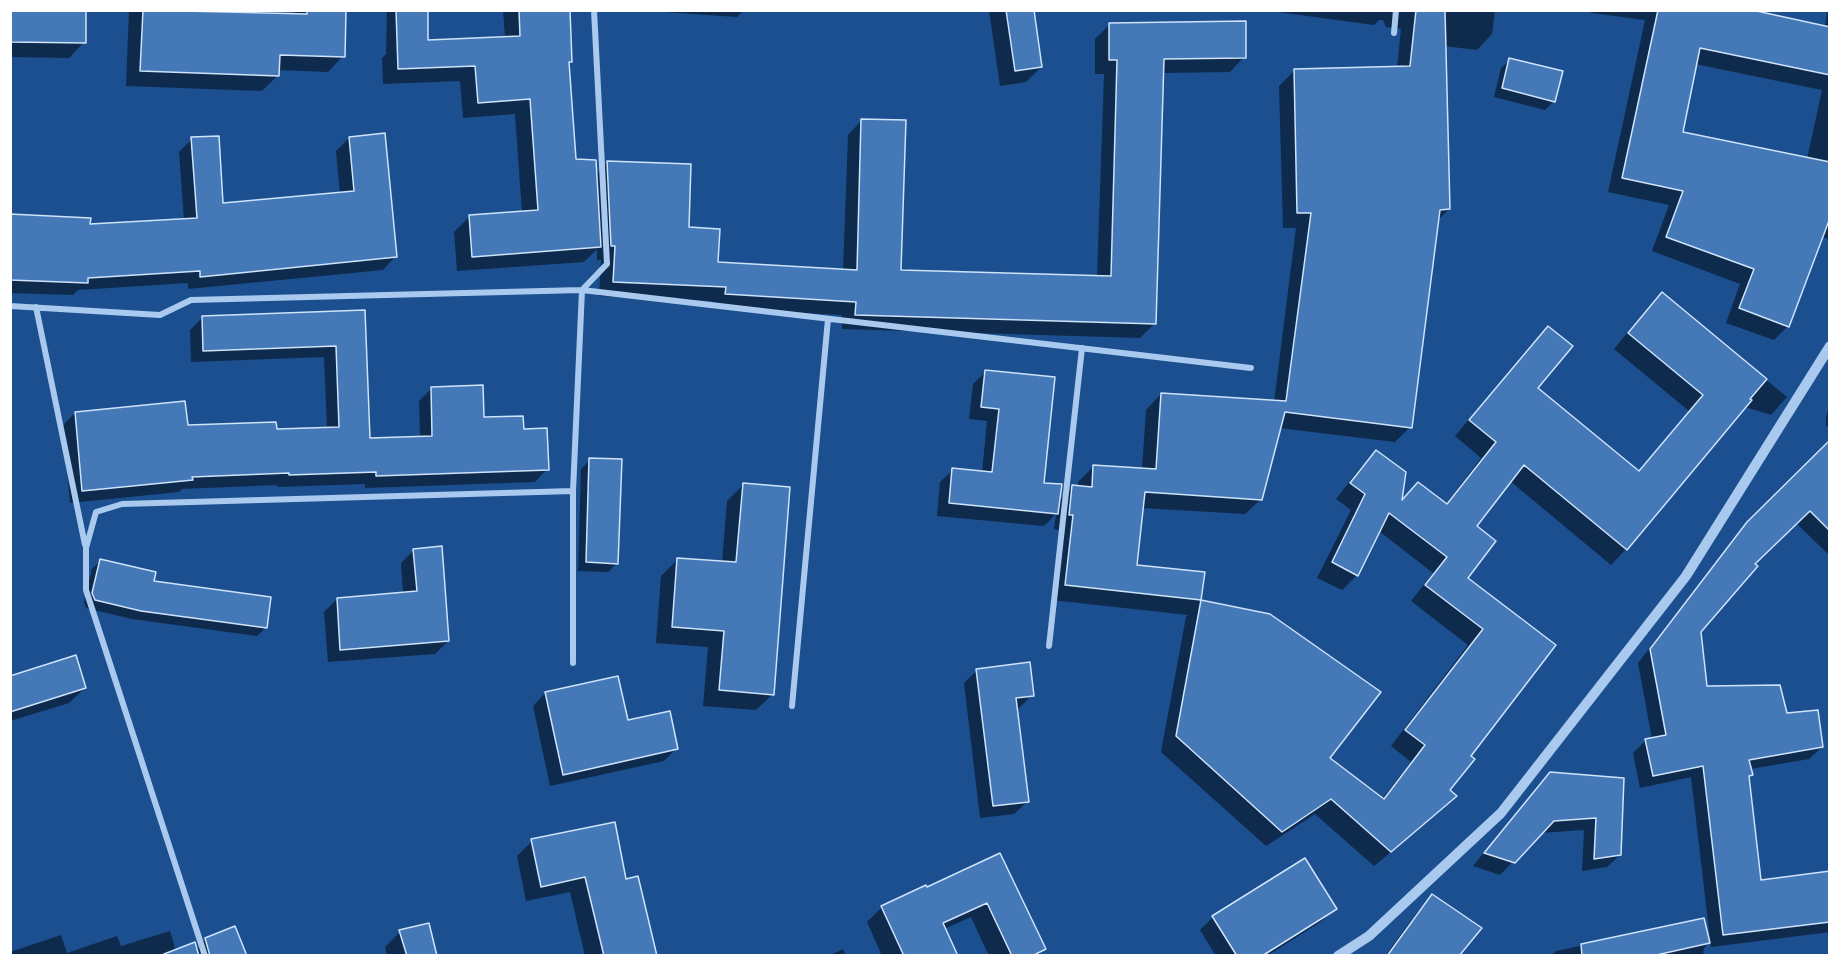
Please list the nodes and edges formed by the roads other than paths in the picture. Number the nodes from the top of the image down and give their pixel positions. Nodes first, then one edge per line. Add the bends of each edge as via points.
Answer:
1 (594, 10) edge
2 (1396, 10) edge
3 (1394, 33) dead end
4 (582, 290) junction
5 (10, 306) edge
6 (36, 307) junction
7 (828, 319) junction
8 (1830, 346) edge
9 (1082, 348) junction
10 (1251, 368) dead end
11 (573, 490) junction
12 (86, 548) junction
13 (1049, 646) dead end
14 (573, 663) dead end
15 (792, 706) dead end
16 (205, 956) edge
17 (1338, 956) edge

1 - 4 street via 607,264
2 - 3 street
4 - 6 street via 191,300 160,315
4 - 7 street
4 - 11 street
5 - 6 street
6 - 12 street
7 - 9 street
7 - 15 street
8 - 17 street via 1686,576 1501,813 1369,936
9 - 10 street
9 - 13 street
11 - 12 street via 122,504 96,512
11 - 14 street
12 - 16 street via 86,590

